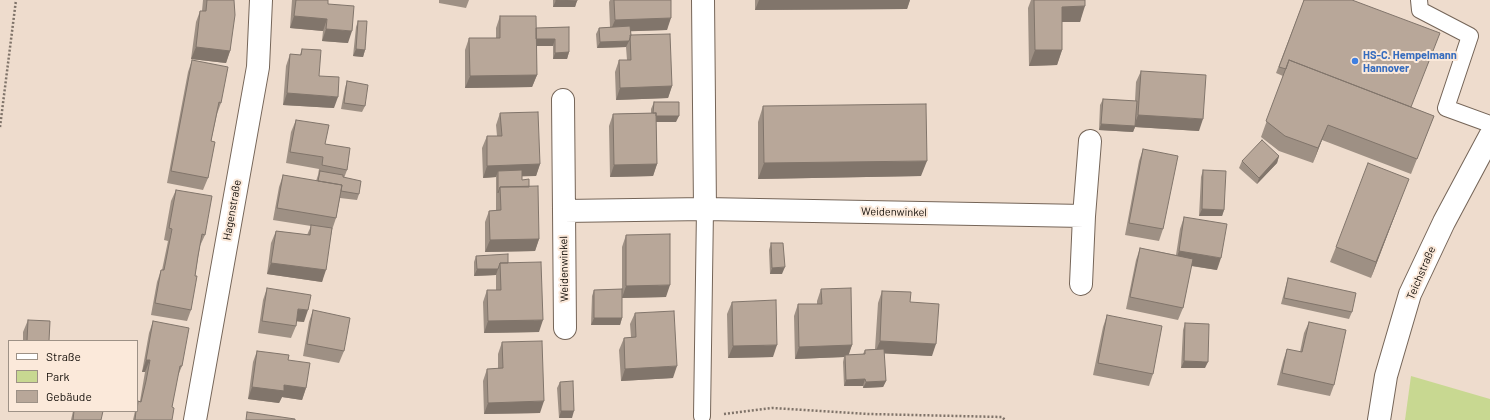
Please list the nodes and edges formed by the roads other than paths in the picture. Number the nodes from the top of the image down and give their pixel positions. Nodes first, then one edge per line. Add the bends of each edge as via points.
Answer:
1 (261, 0) edge
2 (703, 0) edge
3 (1419, 0) edge
4 (563, 100) dead end
5 (1490, 124) edge
6 (1490, 136) edge
7 (1090, 141) dead end
8 (705, 209) junction
9 (564, 211) junction
10 (1084, 216) junction
11 (1082, 284) dead end
12 (565, 328) dead end
13 (702, 416) road end
14 (195, 420) edge
15 (1379, 420) edge

1 - 14 street, Hagenstraße via 258,67
2 - 8 street
3 - 5 lane via 1420,10 1470,36 1446,108
4 - 9 street, Weidenwinkel
6 - 15 street, Teichstraße via 1444,222 1410,294 1386,376
7 - 10 street
8 - 9 street, Weidenwinkel
8 - 10 street, Weidenwinkel
8 - 13 lane
9 - 12 street, Weidenwinkel
10 - 11 street

